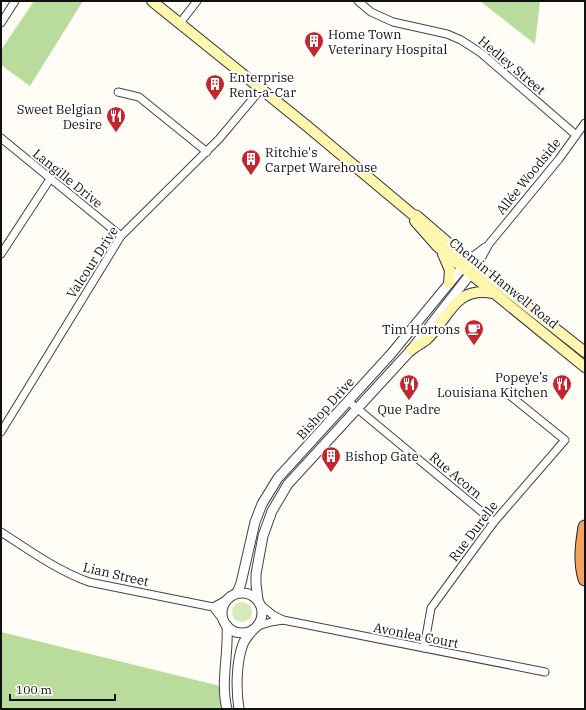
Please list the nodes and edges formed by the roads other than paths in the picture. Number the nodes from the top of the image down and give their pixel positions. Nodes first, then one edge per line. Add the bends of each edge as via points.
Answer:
1 (15, 1) edge
2 (152, 1) edge
3 (197, 1) edge
4 (358, 1) edge
5 (1, 23) edge
6 (180, 23) junction
7 (261, 89) junction
8 (118, 92) dead end
9 (585, 123) edge
10 (576, 135) junction
11 (1, 138) edge
12 (207, 152) junction
13 (50, 179) junction
14 (412, 214) junction
15 (121, 236) junction
16 (437, 246) junction
17 (1, 254) edge
18 (469, 267) junction
19 (449, 283) junction
20 (495, 294) junction
21 (411, 350) junction
22 (585, 352) edge
23 (585, 367) edge
24 (508, 394) dead end
25 (348, 401) junction
26 (357, 409) junction
27 (1, 432) edge
28 (494, 522) junction
29 (585, 527) edge
30 (1, 532) edge
31 (585, 579) edge
32 (238, 593) junction
33 (226, 600) junction
34 (260, 603) junction
35 (212, 607) junction
36 (283, 620) junction
37 (225, 623) junction
38 (255, 628) junction
39 (424, 648) junction
40 (545, 672) dead end
41 (227, 709) edge
42 (239, 709) edge

1 - 5 street
2 - 6 main road
3 - 6 street
4 - 10 street, Hedley Street via 371,12 393,22 447,34 470,45
6 - 7 main road, Chemin Hanwell Road
7 - 12 street, Valcour Drive
7 - 14 main road, Chemin Hanwell Road
8 - 12 street via 139,97
9 - 10 street, Allée Woodside
10 - 18 street, Allée Woodside
11 - 13 street, Langille Drive
12 - 15 street, Valcour Drive
13 - 15 street, Langille Drive
13 - 17 street
14 - 16 main road, Chemin Hanwell Road via 414,220
14 - 18 main road, Chemin Hanwell Road
15 - 27 street, Valcour Drive
16 - 18 main road, Chemin Hanwell Road
16 - 19 main road via 449,265
18 - 19 street, Bishop Drive
18 - 20 main road, Chemin Hanwell Road
18 - 21 street, Bishop Drive
18 - 22 main road, Chemin Hanwell Road
19 - 25 street, Bishop Drive via 391,354
20 - 21 main road via 474,292 465,295 427,339
20 - 23 main road, Chemin Hanwell Road
21 - 26 street, Bishop Drive
24 - 28 street, Rue Durelle via 565,440
25 - 26 street, Rue Acorn
25 - 32 street, Bishop Drive via 270,490 255,522
26 - 28 street, Rue Acorn
26 - 34 street, Bishop Drive via 296,474 272,511 258,564 256,584
28 - 39 street, Rue Durelle via 431,608
29 - 31 highway via 581,556
30 - 35 street, Lian Street via 62,570 85,581
32 - 33 street
32 - 34 street via 249,594
33 - 35 street
33 - 37 street via 222,614
34 - 36 street, Avonlea Court
34 - 38 street via 263,613
35 - 37 street
36 - 38 street, Avonlea Court
36 - 39 street, Avonlea Court
37 - 38 street via 232,631 239,633 246,633
37 - 41 street via 228,641 224,687
38 - 42 street via 244,643 240,656 237,685
39 - 40 street, Avonlea Court

